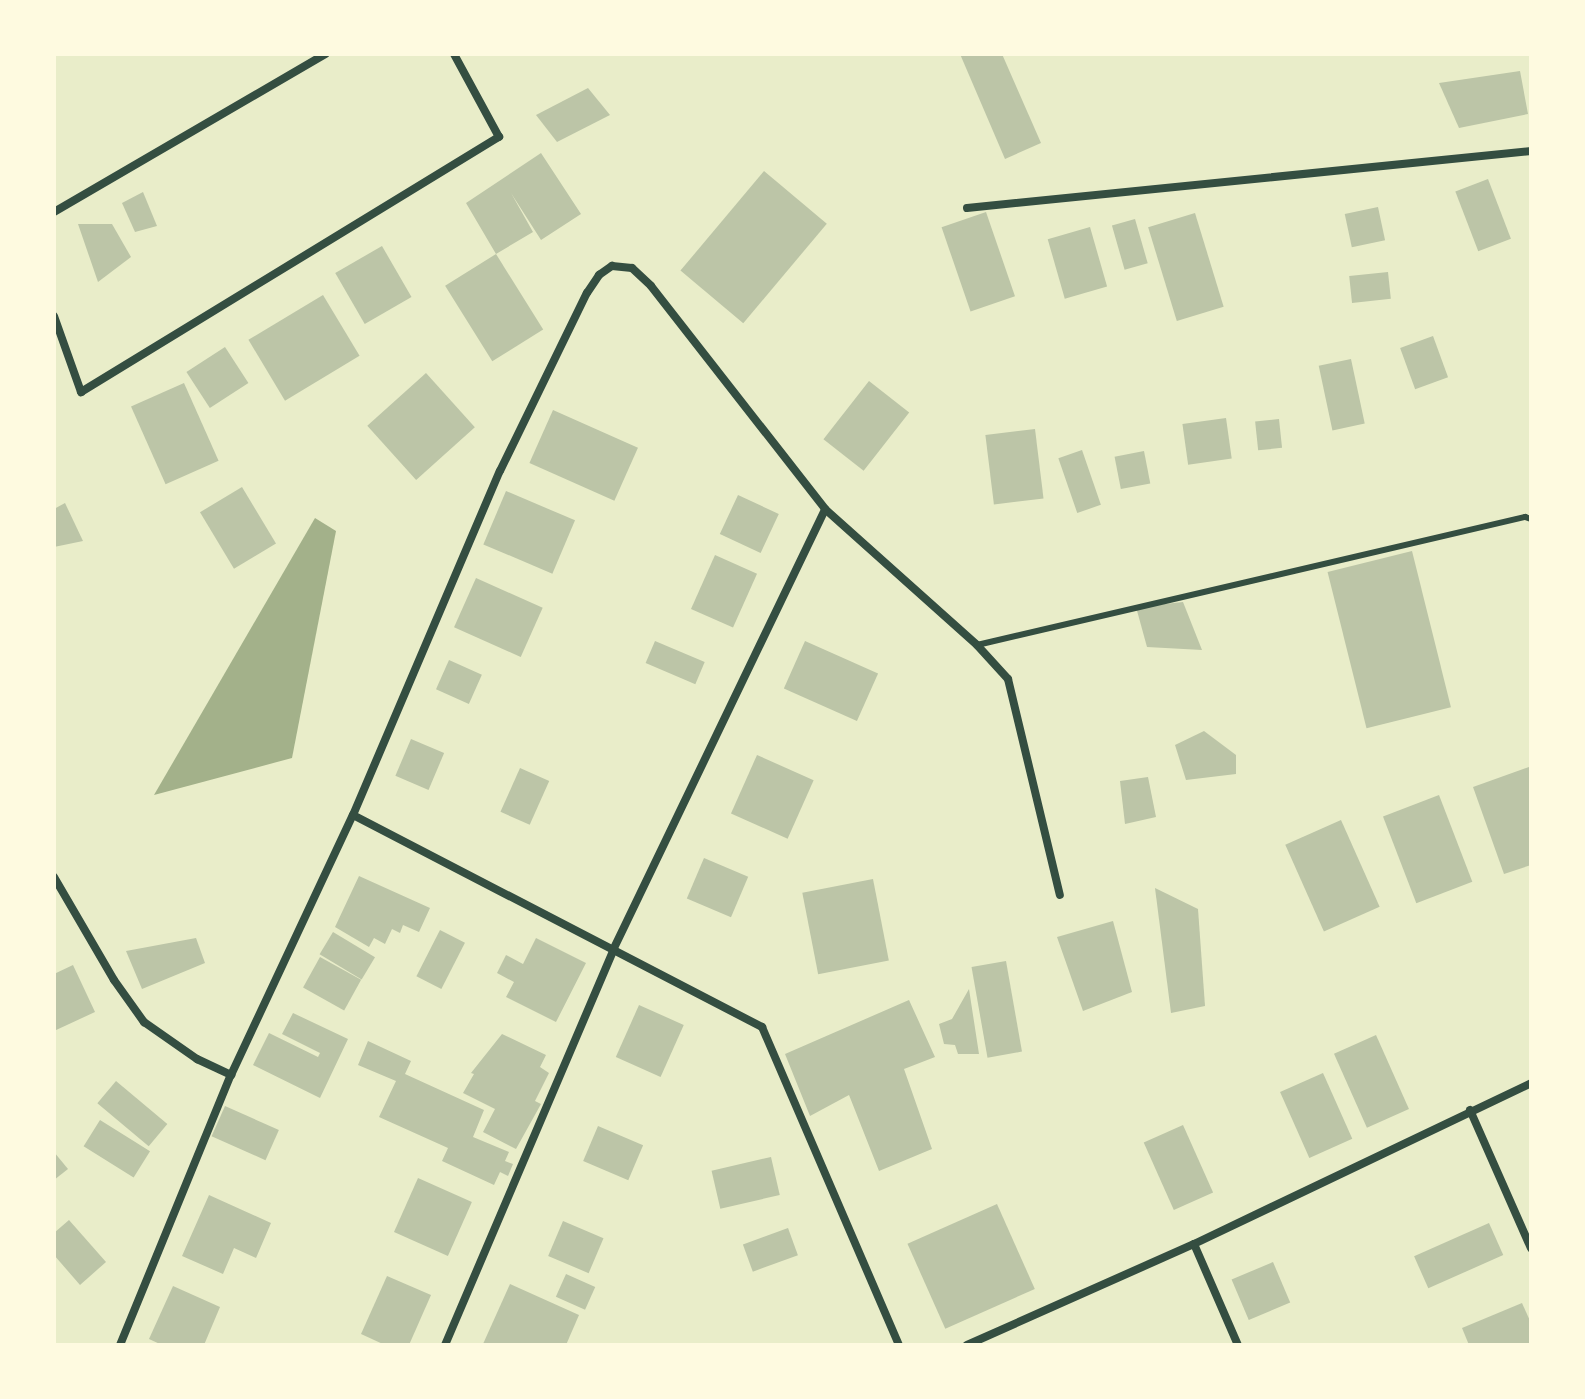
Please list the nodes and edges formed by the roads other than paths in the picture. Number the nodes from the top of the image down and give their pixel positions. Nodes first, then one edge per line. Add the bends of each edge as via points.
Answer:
1 (325, 54) edge
2 (454, 54) edge
3 (1531, 151) edge
4 (967, 208) dead end
5 (54, 212) edge
6 (54, 316) edge
7 (825, 509) junction
8 (1531, 519) edge
9 (977, 645) junction
10 (353, 815) junction
11 (54, 877) edge
12 (1060, 895) dead end
13 (614, 948) junction
14 (231, 1075) junction
15 (1531, 1083) edge
16 (1470, 1110) junction
17 (1194, 1244) junction
18 (1531, 1248) edge
19 (120, 1345) edge
20 (445, 1345) edge
21 (899, 1345) edge
22 (967, 1345) edge
23 (1238, 1345) edge

1 - 5 street
2 - 6 street via 499,137 81,392
3 - 4 street
7 - 9 street
7 - 10 street via 651,286 632,268 612,266 587,293 500,471
7 - 13 street
8 - 9 lane
9 - 12 street via 1008,679
10 - 13 street
10 - 14 street
11 - 14 street via 144,1022 197,1059
13 - 20 street
13 - 21 street via 762,1027
14 - 19 street
15 - 16 street
16 - 17 street
16 - 18 street
17 - 22 street
17 - 23 street

